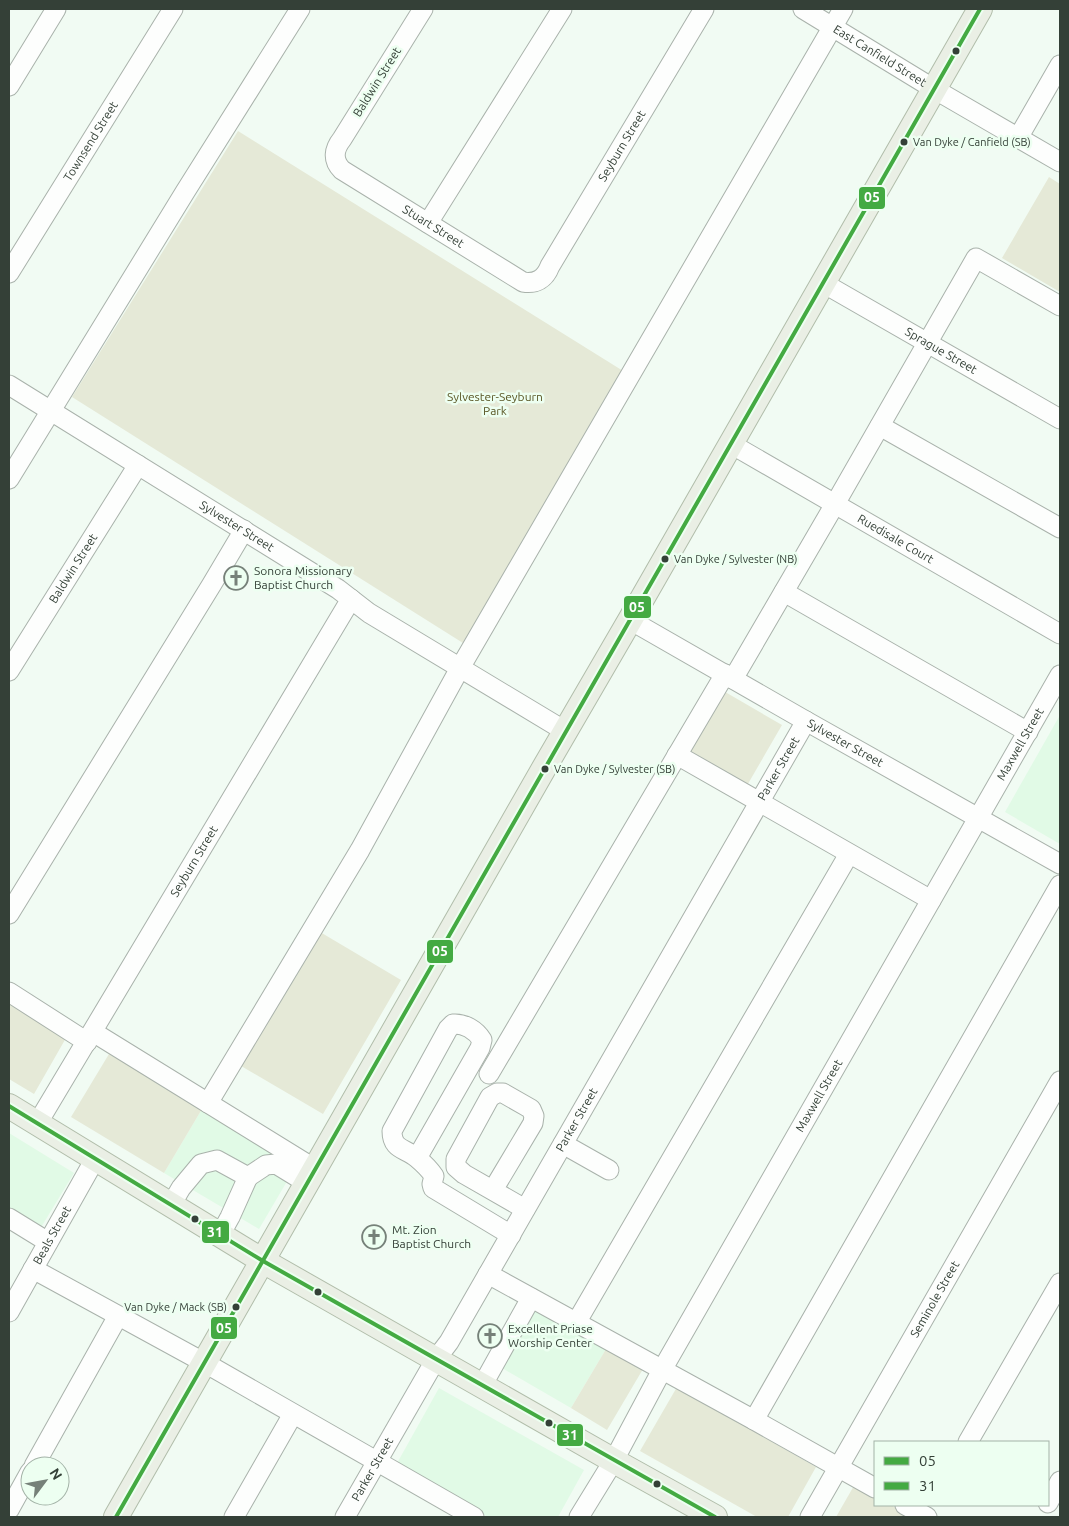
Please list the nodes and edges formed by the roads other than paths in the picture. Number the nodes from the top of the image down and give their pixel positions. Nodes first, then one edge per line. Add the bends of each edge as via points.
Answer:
1 (56, 9) edge
2 (173, 9) edge
3 (300, 9) edge
4 (423, 9) edge
5 (562, 9) edge
6 (704, 9) edge
7 (803, 9) edge
8 (844, 9) edge
9 (980, 9) edge
10 (833, 27) junction
11 (1060, 66) edge
12 (9, 86) edge
13 (934, 89) junction
14 (1018, 138) junction
15 (335, 157) joint
16 (1060, 162) edge
17 (428, 223) junction
18 (9, 273) edge
19 (539, 281) joint
20 (823, 283) junction
21 (1060, 306) edge
22 (927, 343) junction
23 (9, 385) edge
24 (50, 410) junction
25 (1060, 419) edge
26 (880, 426) junction
27 (730, 444) junction
28 (138, 465) junction
29 (9, 479) edge
30 (835, 504) junction
31 (1060, 528) edge
32 (244, 530) junction
33 (784, 592) junction
34 (351, 599) junction
35 (630, 620) junction
36 (1060, 634) edge
37 (460, 668) junction
38 (9, 671) edge
39 (1060, 675) edge
40 (729, 676) junction
41 (806, 721) junction
42 (565, 731) junction
43 (1028, 732) junction
44 (677, 755) junction
45 (759, 802) junction
46 (979, 817) junction
47 (849, 854) junction
48 (1060, 864) edge
49 (1060, 885) edge
50 (931, 900) junction
51 (9, 914) edge
52 (9, 992) edge
53 (90, 1037) junction
54 (489, 1074) dead end
55 (1060, 1081) edge
56 (208, 1103) junction
57 (9, 1106) edge
58 (37, 1124) junction
59 (563, 1144) junction
60 (417, 1158) junction
61 (95, 1159) junction
62 (609, 1170) dead end
63 (311, 1176) junction
64 (248, 1177) junction
65 (493, 1190) junction
66 (171, 1205) junction
67 (526, 1209) junction
68 (9, 1218) edge
69 (510, 1234) junction
70 (220, 1235) junction
71 (48, 1242) junction
72 (263, 1261) junction
73 (33, 1269) junction
74 (488, 1274) junction
75 (1060, 1283) edge
76 (531, 1298) junction
77 (9, 1312) edge
78 (118, 1316) junction
79 (576, 1323) junction
80 (436, 1359) junction
81 (204, 1363) junction
82 (662, 1370) junction
83 (482, 1386) junction
84 (293, 1414) junction
85 (754, 1420) junction
86 (969, 1441) edge
87 (40, 1456) edge
88 (614, 1460) junction
89 (376, 1462) junction
90 (839, 1468) junction
91 (1060, 1481) edge
92 (874, 1487) edge
93 (20, 1490) edge
94 (1049, 1500) edge
95 (908, 1506) edge
96 (9, 1510) edge
97 (928, 1513) edge
98 (466, 1515) edge
99 (116, 1517) edge
100 (234, 1517) edge
101 (345, 1517) edge
102 (579, 1517) edge
103 (715, 1517) edge
104 (810, 1517) edge

1 - 12 street
2 - 18 street, Townsend Street
3 - 24 street
4 - 15 street, Baldwin Street via 337,145
5 - 17 street
6 - 19 street, Seyburn Street via 547,274
7 - 10 street, East Canfield Street
8 - 10 street
9 - 13 main road
10 - 13 street, East Canfield Street
10 - 37 street
11 - 14 street
13 - 14 street, East Canfield Street
13 - 20 main road
14 - 16 street, East Canfield Street
15 - 17 street, Stuart Street via 342,170
17 - 19 street, Stuart Street via 523,282
20 - 22 street, Sprague Street
20 - 27 main road
21 - 22 street via 976,258
22 - 25 street, Sprague Street
22 - 26 street
23 - 24 street, Sylvester Street
24 - 28 street, Sylvester Street
24 - 29 street
26 - 30 street
26 - 31 street
27 - 30 street, Ruedisale Court
27 - 35 main road
28 - 32 street, Sylvester Street
28 - 38 street, Baldwin Street
30 - 33 street
30 - 36 street, Ruedisale Court
32 - 34 street, Sylvester Street
32 - 51 street
33 - 40 street
33 - 43 street
34 - 37 street, Sylvester Street
34 - 53 street, Seyburn Street
35 - 40 street, Sylvester Street
35 - 42 main road
37 - 42 street, Sylvester Street
37 - 56 street via 360,850
39 - 43 street, Maxwell Street
40 - 41 street, Sylvester Street
40 - 44 street
41 - 45 street, Parker Street
41 - 46 street, Sylvester Street
42 - 63 main road
43 - 46 street, Maxwell Street
44 - 45 street
44 - 54 street
45 - 47 street
45 - 59 street, Parker Street
46 - 48 street, Sylvester Street
46 - 50 street, Maxwell Street
47 - 50 street
47 - 79 street
49 - 85 street
50 - 82 street, Maxwell Street
52 - 53 street
53 - 56 street
53 - 58 street, Seyburn Street
55 - 90 street, Seminole Street
56 - 63 street
57 - 58 main road
58 - 61 main road
59 - 62 street
59 - 67 street, Parker Street
60 - 60 street via 480,1048 482,1040 478,1033 460,1023 448,1029 392,1131 392,1140 397,1146
60 - 69 street via 434,1176 433,1188
61 - 66 main road
61 - 71 street, Beals Street
63 - 64 street via 276,1164 266,1165
63 - 72 main road
64 - 66 street via 217,1160 201,1164
64 - 70 street
65 - 65 street via 464,1174 456,1167 456,1159 490,1097 503,1093 531,1109 534,1116 533,1124
65 - 67 street
66 - 70 main road
67 - 69 street, Parker Street
68 - 71 street
69 - 74 street, Parker Street
70 - 72 main road
71 - 73 street, Beals Street
72 - 80 main road
72 - 81 main road
73 - 77 street, Beals Street
73 - 78 street
74 - 76 street
74 - 80 street, Parker Street
75 - 86 street
76 - 79 street
76 - 83 street
78 - 81 street
78 - 87 street
79 - 82 street
80 - 83 main road
80 - 89 street, Parker Street
81 - 84 street
81 - 99 main road
82 - 85 street
82 - 88 street, Maxwell Street
83 - 88 main road
84 - 89 street
84 - 100 street
85 - 90 street
88 - 102 street, Maxwell Street
88 - 103 main road
89 - 98 street
89 - 101 street, Parker Street
90 - 92 street
90 - 104 street, Seminole Street
91 - 94 street
93 - 96 street
95 - 97 street

